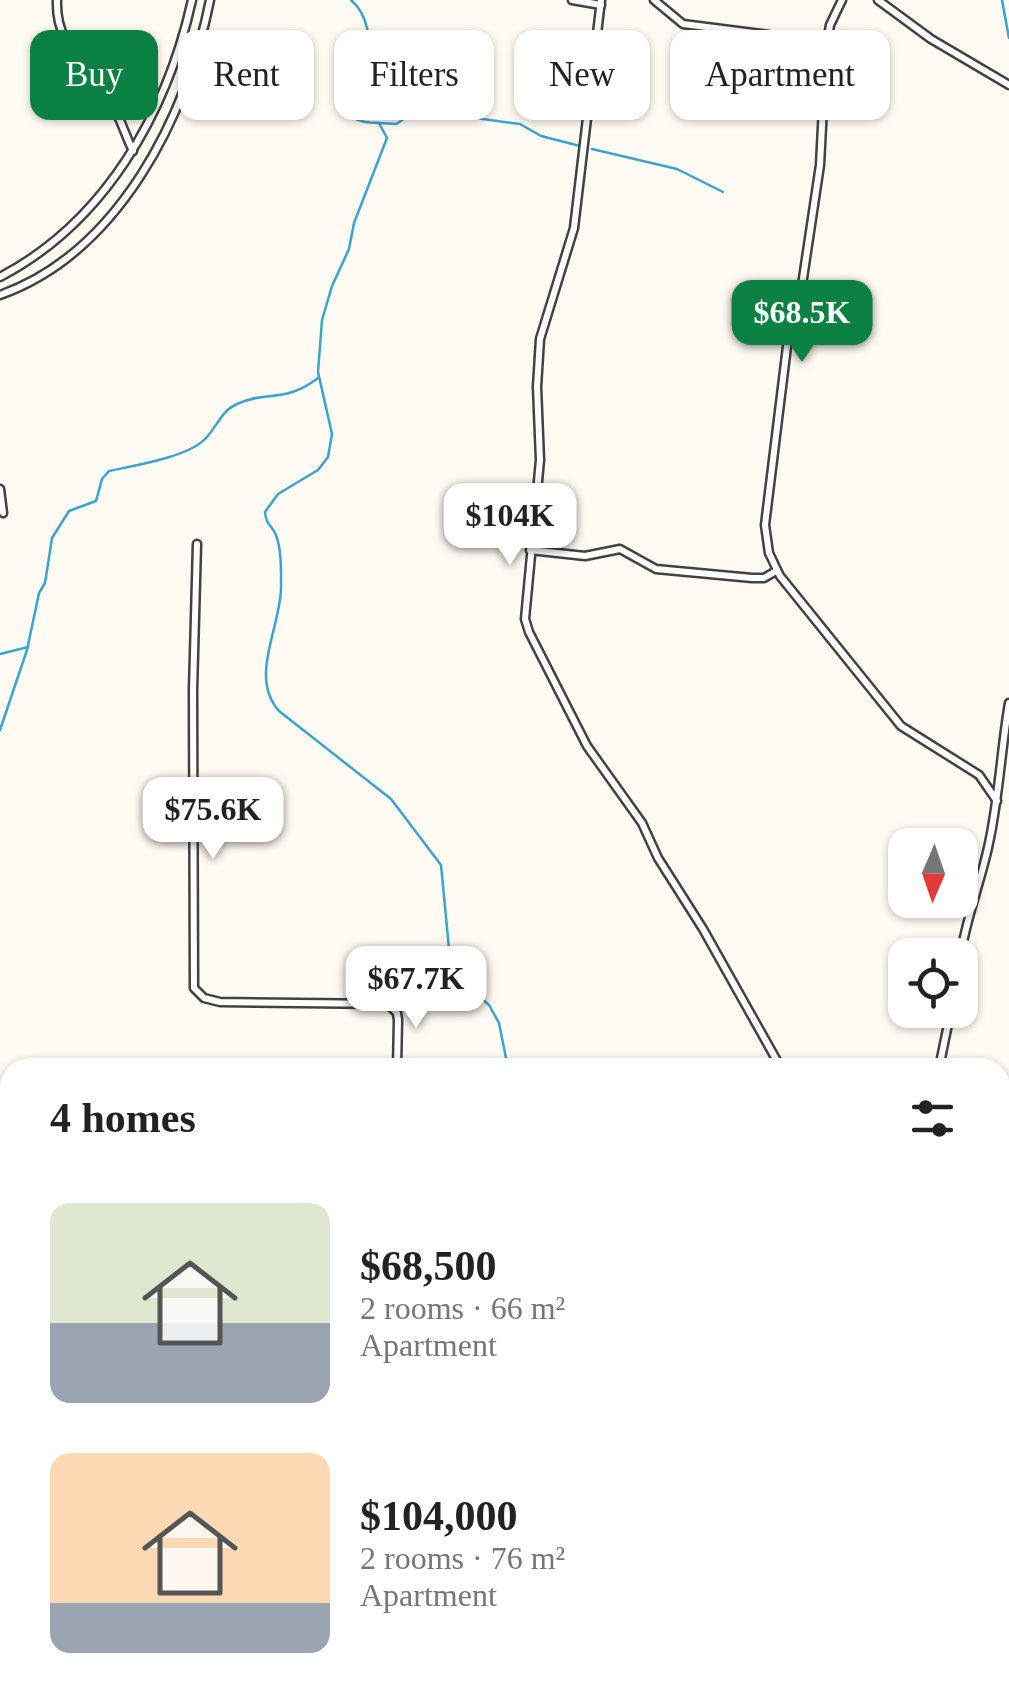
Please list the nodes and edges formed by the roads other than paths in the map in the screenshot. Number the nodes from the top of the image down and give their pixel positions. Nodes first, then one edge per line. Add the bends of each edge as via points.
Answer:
1 (58, 0) edge
2 (192, 0) edge
3 (210, 0) edge
4 (572, 0) edge
5 (654, 0) edge
6 (842, 0) edge
7 (878, 0) edge
8 (601, 2) edge
9 (735, 30) edge
10 (830, 30) edge
11 (1009, 85) edge
12 (822, 120) edge
13 (133, 151) junction
14 (0, 277) edge
15 (0, 295) edge
16 (0, 489) edge
17 (3, 512) dead end
18 (197, 544) dead end
19 (530, 550) junction
20 (776, 571) junction
21 (1009, 703) edge
22 (997, 801) junction
23 (963, 938) edge
24 (946, 1028) edge
25 (397, 1058) edge
26 (775, 1058) edge
27 (940, 1058) edge

1 - 13 street via 62,34 112,104
2 - 13 street via 167,81
3 - 15 street via 190,73 134,186 52,269
4 - 8 street
5 - 9 street via 683,24
6 - 10 street
7 - 11 street
8 - 19 street via 574,228 540,339 540,460
12 - 20 street via 766,525
13 - 14 street via 80,218
16 - 17 street
18 - 25 street via 194,988 220,1002 388,1004 398,1020
19 - 20 street via 591,556 620,549 656,569 752,578
19 - 26 street via 526,619 532,640 587,746 642,823
20 - 22 street via 901,726 979,775
21 - 22 street
22 - 23 street
24 - 27 street

